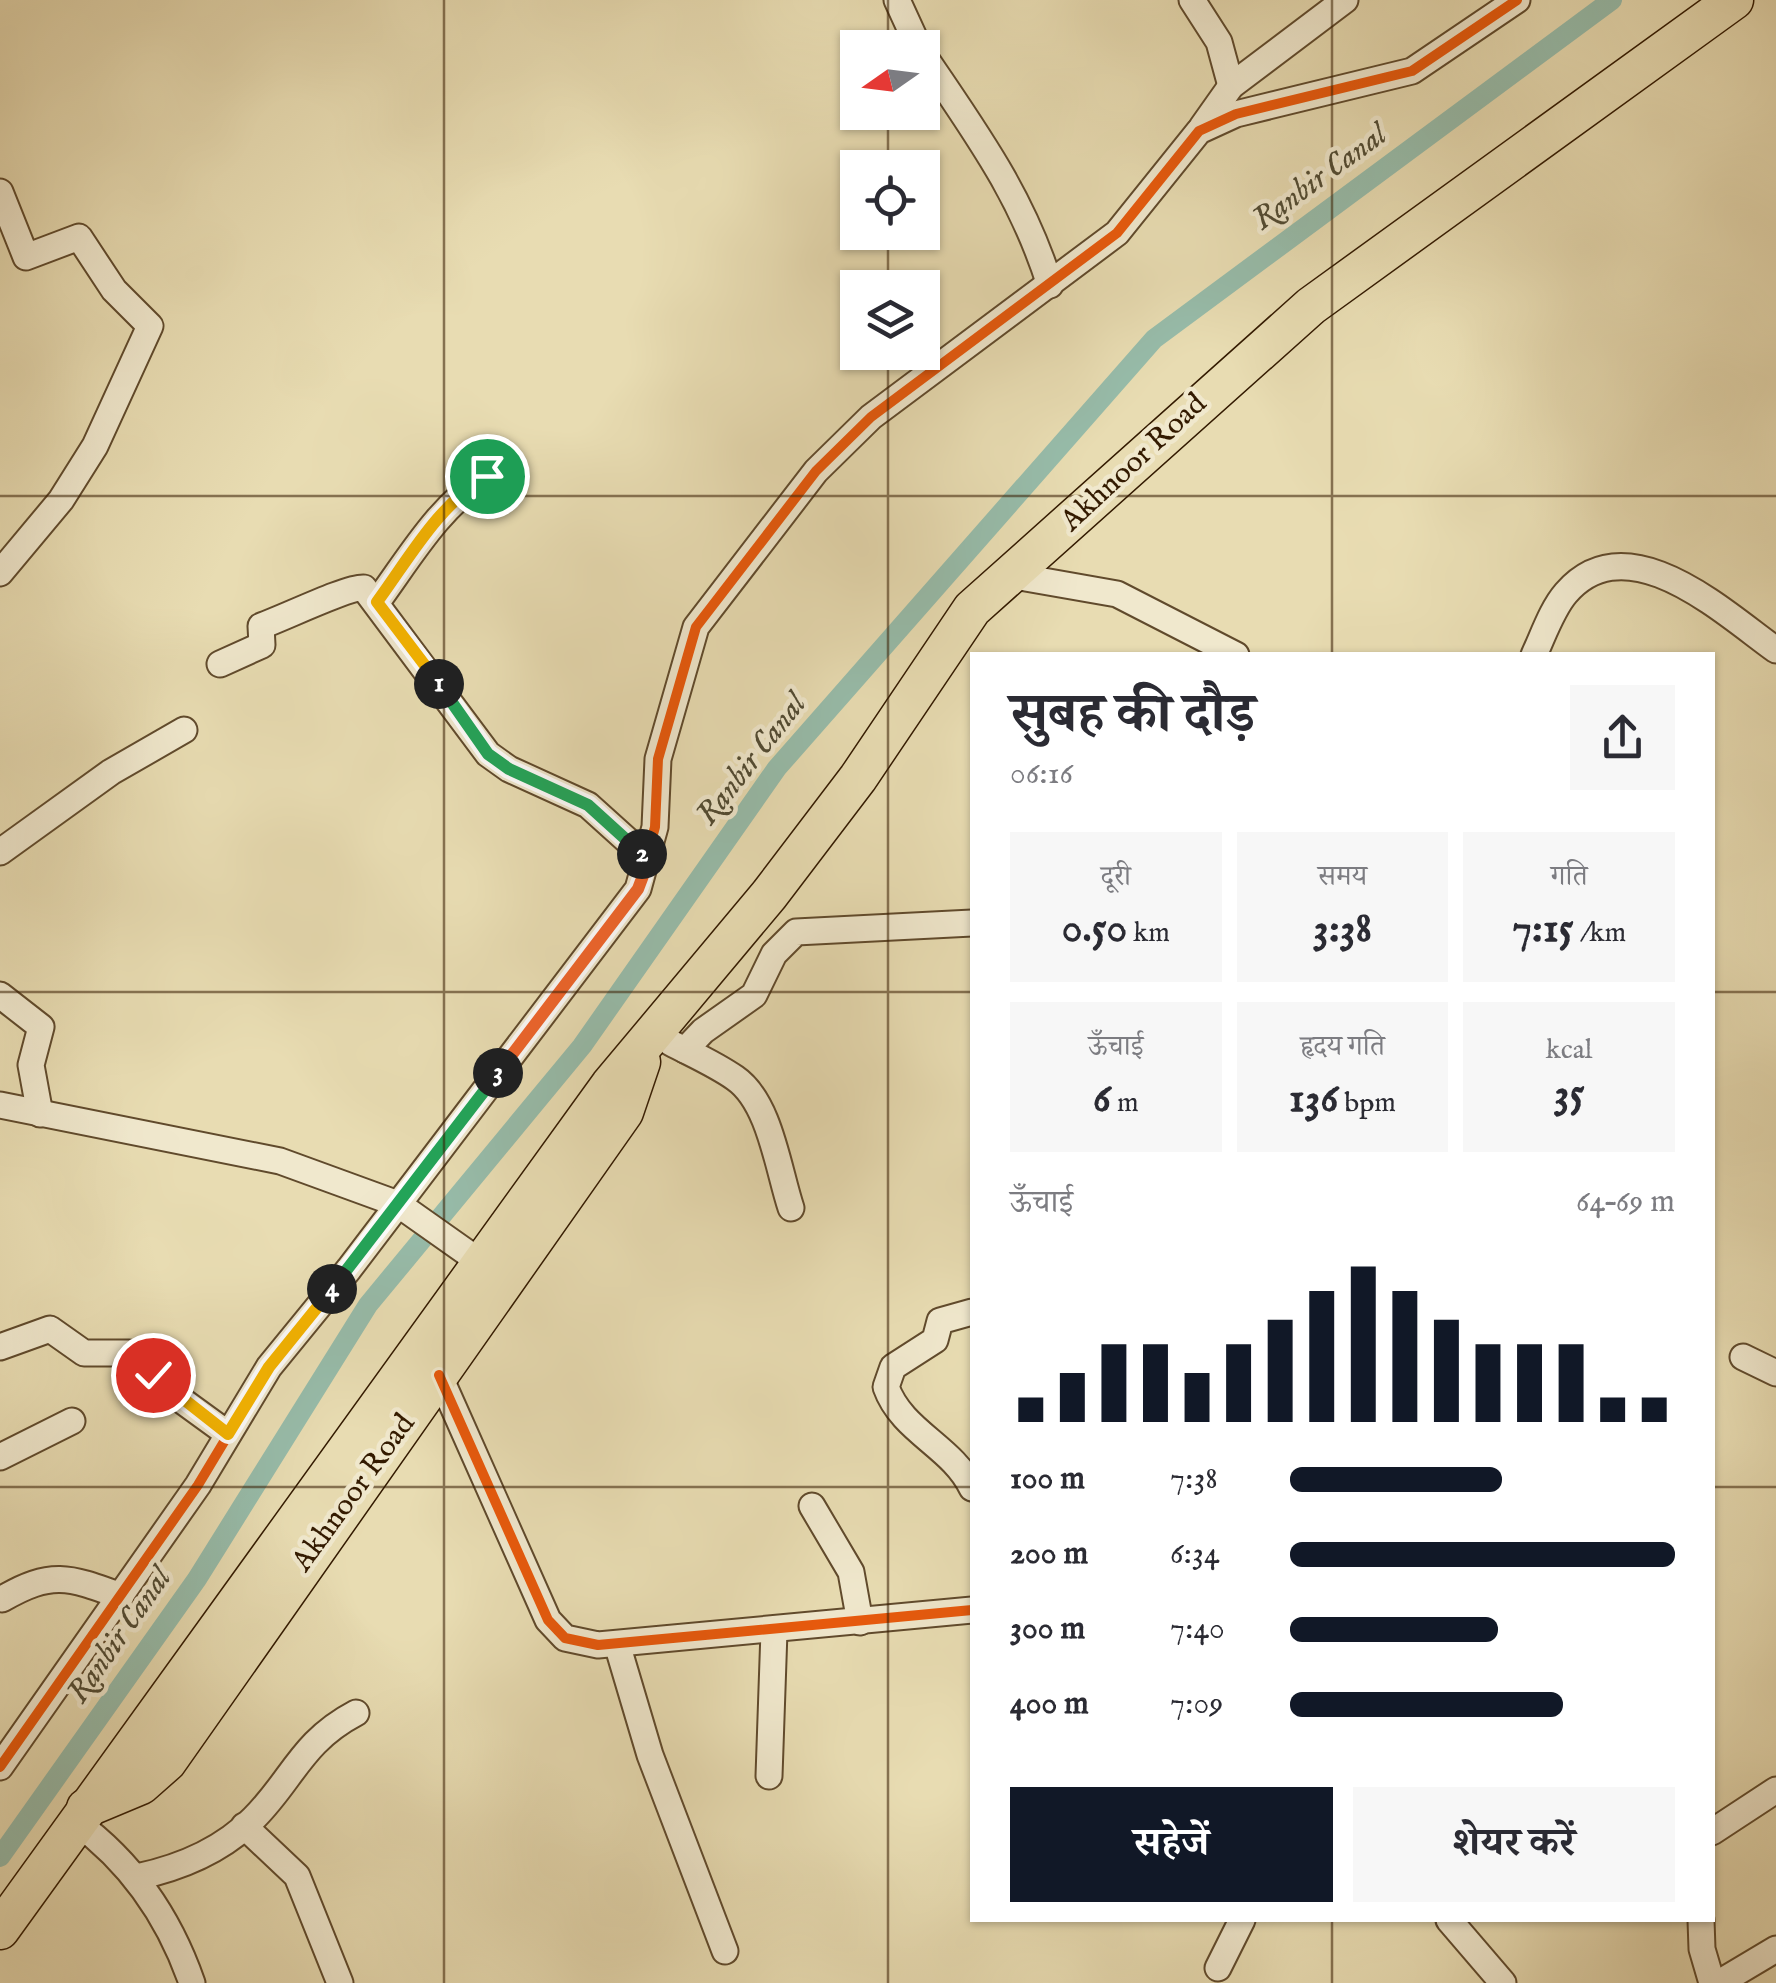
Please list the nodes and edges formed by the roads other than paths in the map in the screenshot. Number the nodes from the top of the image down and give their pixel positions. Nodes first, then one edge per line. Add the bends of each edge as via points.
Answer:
1 (897, 0) edge
2 (1192, 0) edge
3 (1345, 0) edge
4 (1517, 0) edge
5 (1734, 0) edge
6 (911, 30) edge
7 (940, 78) edge
8 (1232, 86) junction
9 (1199, 131) junction
10 (0, 192) edge
11 (1050, 285) junction
12 (487, 476) dead end
13 (4, 560) edge
14 (1009, 576) junction
15 (377, 602) junction
16 (1776, 650) edge
17 (1230, 652) edge
18 (1535, 652) edge
19 (220, 664) dead end
20 (184, 730) dead end
21 (0, 852) edge
22 (649, 860) junction
23 (970, 923) edge
24 (0, 995) edge
25 (662, 1041) junction
26 (0, 1105) edge
27 (40, 1114) junction
28 (398, 1204) junction
29 (791, 1208) dead end
30 (482, 1264) junction
31 (970, 1313) edge
32 (0, 1347) edge
33 (1743, 1357) dead end
34 (1776, 1373) edge
35 (438, 1375) junction
36 (72, 1422) dead end
37 (228, 1434) junction
38 (0, 1457) edge
39 (970, 1485) edge
40 (812, 1506) dead end
41 (121, 1596) junction
42 (2, 1599) edge
43 (970, 1610) edge
44 (860, 1622) junction
45 (774, 1631) junction
46 (617, 1644) junction
47 (356, 1713) dead end
48 (0, 1767) edge
49 (769, 1776) dead end
50 (1776, 1790) edge
51 (81, 1815) junction
52 (244, 1826) junction
53 (1715, 1830) edge
54 (137, 1877) junction
55 (1241, 1922) edge
56 (1452, 1922) edge
57 (1701, 1922) edge
58 (0, 1930) edge
59 (1776, 1949) edge
60 (724, 1951) dead end
61 (1218, 1968) dead end
62 (192, 1983) edge
63 (340, 1983) edge
64 (1503, 1983) edge
65 (1716, 1983) edge

1 - 6 street
2 - 8 street via 1220,42
3 - 8 street
4 - 9 street via 1412,71 1236,114
5 - 14 highway, Akhnoor Road via 1310,306
7 - 11 street via 1008,179
8 - 9 street
9 - 11 street via 1118,233
10 - 13 street via 26,257 79,237 114,290 150,326 95,446 61,500
11 - 22 street via 870,417 816,472 696,627 658,759
12 - 15 street via 444,510
14 - 17 street via 1116,594
14 - 25 highway, Akhnoor Road via 950,636 842,800
15 - 19 street via 364,588 348,588 261,626 262,645
15 - 22 street via 488,754 588,805
16 - 18 street via 1686,586 1618,568 1581,580 1564,594
20 - 21 street via 111,772
22 - 28 street via 638,889
23 - 25 street via 796,932 774,954 754,995 702,1030
24 - 27 street via 40,1026 31,1065
25 - 29 street via 748,1090
25 - 30 highway, Akhnoor Road via 610,1085
25 - 35 highway, Akhnoor Road via 624,1112
26 - 27 street
27 - 28 street via 280,1162
28 - 30 street
28 - 37 street via 269,1367
30 - 51 highway, Akhnoor Road
31 - 39 street via 940,1321 935,1340 893,1368 886,1388 903,1418 954,1460
32 - 37 street via 50,1329 84,1353 130,1353
33 - 34 street
35 - 46 street via 548,1620 575,1643
35 - 51 highway, Akhnoor Road via 167,1762 141,1785
36 - 38 street
37 - 41 street
40 - 44 street via 851,1572
41 - 42 street via 54,1577
41 - 48 street
43 - 44 street
44 - 45 street
45 - 46 street
45 - 49 street
46 - 60 street via 650,1755
47 - 52 street via 300,1755
50 - 53 street
51 - 54 street
51 - 58 highway, Akhnoor Road
52 - 54 street via 181,1866
52 - 63 street via 297,1876
54 - 62 street
55 - 61 street
56 - 64 street
57 - 65 street via 1702,1949
59 - 65 street

